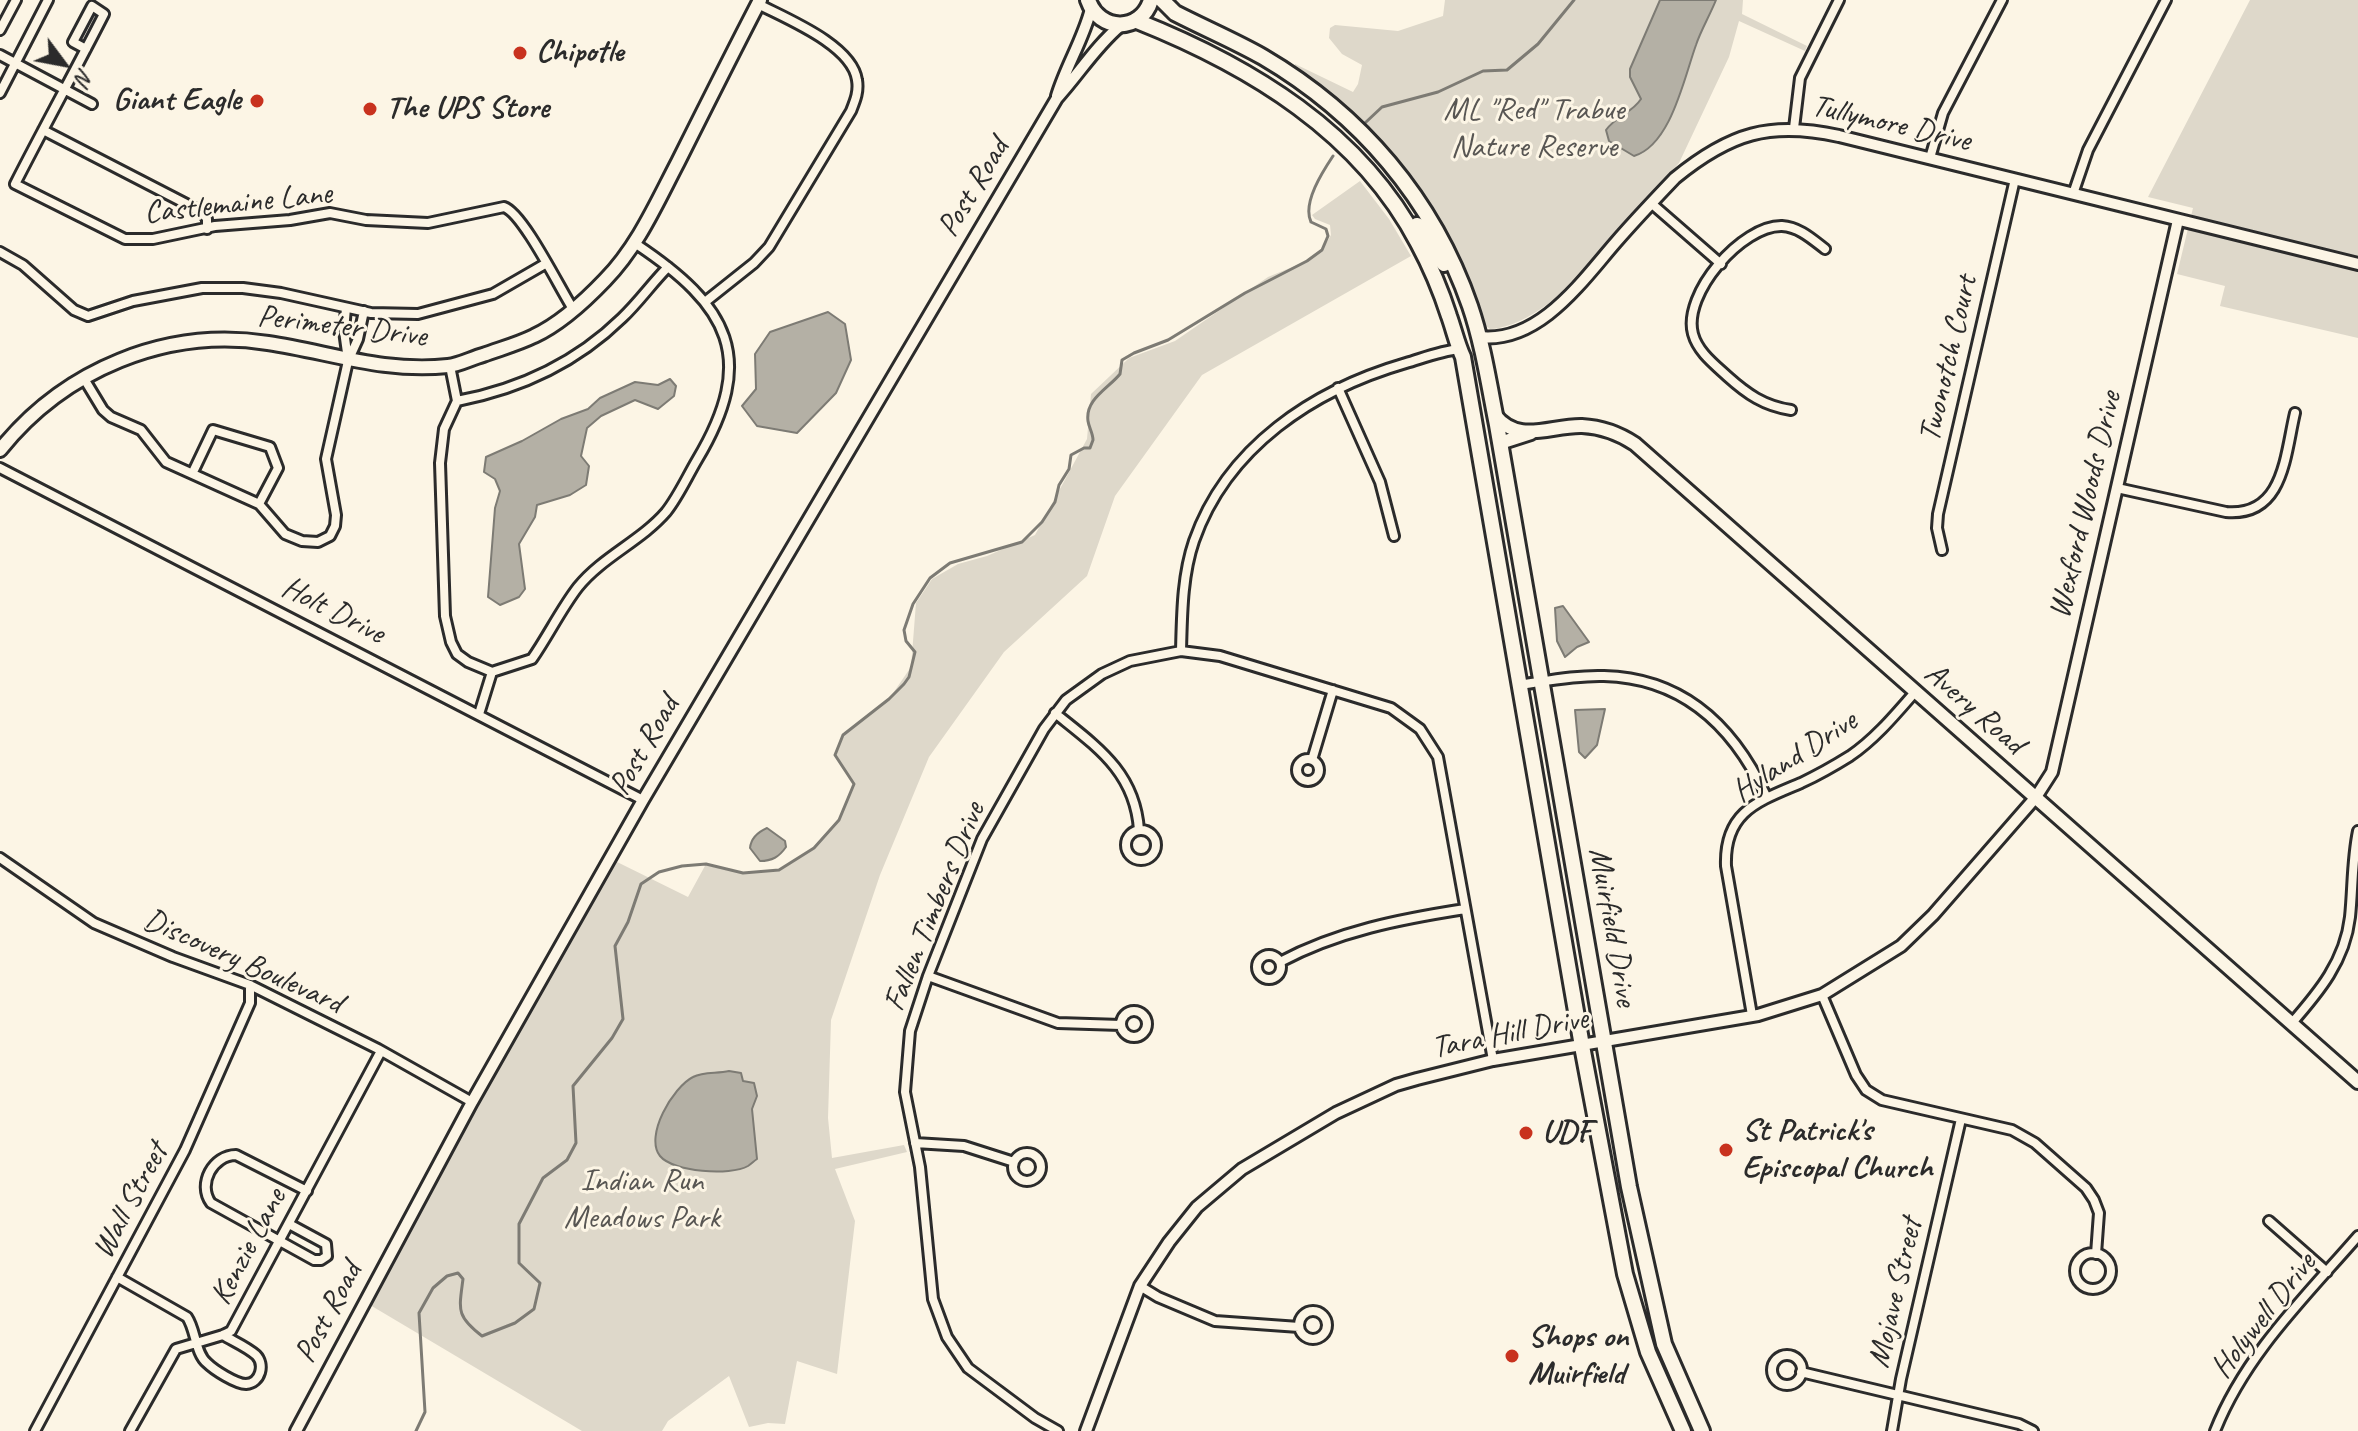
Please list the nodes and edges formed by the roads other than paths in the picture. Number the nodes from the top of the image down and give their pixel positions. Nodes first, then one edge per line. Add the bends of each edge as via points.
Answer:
1 (16, 0) edge
2 (48, 0) edge
3 (1151, 0) edge
4 (1162, 0) edge
5 (1839, 0) edge
6 (2002, 0) edge
7 (2166, 0) edge
8 (759, 2) edge
9 (1090, 4) edge
10 (1137, 21) junction
11 (1120, 26) junction
12 (0, 30) edge
13 (86, 49) junction
14 (0, 55) edge
15 (15, 63) junction
16 (64, 89) junction
17 (0, 93) edge
18 (1057, 98) junction
19 (92, 104) dead end
20 (1794, 128) junction
21 (43, 130) junction
22 (1353, 152) junction
23 (1930, 158) junction
24 (2015, 179) junction
25 (2073, 194) junction
26 (1651, 203) junction
27 (2178, 220) junction
28 (207, 229) junction
29 (1420, 230) junction
30 (636, 244) junction
31 (1825, 249) dead end
32 (0, 252) edge
33 (545, 264) junction
34 (1721, 264) junction
35 (2358, 264) edge
36 (668, 267) junction
37 (705, 302) junction
38 (346, 308) junction
39 (573, 309) junction
40 (364, 311) junction
41 (1479, 337) junction
42 (1459, 349) junction
43 (348, 361) junction
44 (450, 366) junction
45 (83, 377) junction
46 (1338, 388) junction
47 (457, 401) junction
48 (1791, 410) dead end
49 (2295, 413) dead end
50 (1496, 420) junction
51 (1534, 432) junction
52 (1500, 443) junction
53 (0, 450) edge
54 (0, 468) edge
55 (193, 472) junction
56 (2117, 488) junction
57 (259, 504) junction
58 (1394, 536) dead end
59 (1942, 550) dead end
60 (1181, 651) junction
61 (492, 672) junction
62 (1540, 682) junction
63 (1519, 685) junction
64 (1333, 690) junction
65 (1915, 692) junction
66 (1055, 713) junction
67 (479, 714) junction
68 (1312, 760) dead end
69 (1766, 796) junction
70 (2036, 797) junction
71 (643, 800) junction
72 (1139, 830) dead end
73 (2358, 831) edge
74 (0, 858) edge
75 (1465, 909) junction
76 (1280, 962) dead end
77 (928, 976) junction
78 (250, 985) junction
79 (1822, 995) junction
80 (1752, 1015) junction
81 (2291, 1024) junction
82 (1121, 1025) dead end
83 (1603, 1042) junction
84 (1582, 1046) junction
85 (381, 1051) junction
86 (1493, 1060) junction
87 (2358, 1082) edge
88 (472, 1102) junction
89 (1961, 1119) junction
90 (915, 1143) junction
91 (1014, 1162) dead end
92 (307, 1191) junction
93 (2269, 1221) dead end
94 (289, 1224) junction
95 (2358, 1236) edge
96 (281, 1241) junction
97 (2096, 1254) junction
98 (2327, 1272) junction
99 (117, 1277) junction
100 (1140, 1286) junction
101 (1299, 1327) dead end
102 (223, 1335) junction
103 (197, 1343) junction
104 (1801, 1372) dead end
105 (1898, 1394) junction
106 (35, 1431) edge
107 (130, 1431) edge
108 (296, 1431) edge
109 (1058, 1431) edge
110 (1086, 1431) edge
111 (1683, 1431) edge
112 (1702, 1431) edge
113 (1892, 1431) edge
114 (2033, 1431) edge
115 (2215, 1431) edge

1 - 12 street
2 - 15 street
3 - 10 main road
4 - 41 main road via 1175,13 1305,83 1370,140 1431,219
5 - 20 street via 1800,78
6 - 23 street via 1943,113
7 - 25 street via 2088,150
8 - 30 main road, Perimeter Drive
8 - 37 street via 839,50 857,77 858,93 769,247
9 - 11 main road via 1103,21
9 - 18 street, Post Road via 1085,32
10 - 11 main road
10 - 22 main road via 1257,79 1314,117
11 - 18 street, Post Road
13 - 13 street, Castlemaine Lane via 104,14 92,6 73,42
13 - 16 street, Castlemaine Lane
14 - 15 street
15 - 16 street
15 - 17 street
16 - 19 street
16 - 21 street, Castlemaine Lane
18 - 71 street, Post Road
20 - 23 street, Tullymore Drive
20 - 26 street, Tullymore Drive via 1744,136 1721,146 1697,160
21 - 28 street via 202,212
21 - 28 street, Castlemaine Lane via 15,184 125,239
22 - 29 main road via 1381,173
22 - 42 main road, Muirfield Drive via 1418,242
23 - 24 street, Tullymore Drive
24 - 25 street, Tullymore Drive
24 - 59 street, Twonotch Court via 1938,514
25 - 27 street, Tullymore Drive
26 - 34 street
26 - 41 street, Tullymore Drive via 1558,306 1511,334
27 - 35 street, Tullymore Drive
27 - 56 street, Wexford Woods Drive
28 - 33 street, Castlemaine Lane via 330,213 428,223 504,207 525,226
29 - 41 main road via 1443,263 1469,332
29 - 52 main road via 1451,299 1477,383 1485,430
30 - 36 street
30 - 39 main road, Perimeter Drive
31 - 34 street via 1790,227 1768,228 1740,243
32 - 38 street via 88,316 202,288 256,290
33 - 39 street, Castlemaine Lane
33 - 40 street via 493,294 418,314
34 - 48 street via 1694,302 1691,316 1699,347 1750,397
36 - 37 street
36 - 47 street via 625,316 575,356 519,385
37 - 61 street via 723,329 730,360 730,382 714,432 666,512 579,586 532,659
38 - 40 street
38 - 43 street
39 - 44 main road, Perimeter Drive via 535,336
40 - 43 street
41 - 50 main road, Muirfield Drive
42 - 46 street
42 - 63 main road, Muirfield Drive
43 - 44 main road, Perimeter Drive
43 - 45 main road, Perimeter Drive via 270,343 202,341 134,356
43 - 57 street via 326,459 336,515 330,536 318,542 285,534
44 - 47 street
45 - 53 main road, Perimeter Drive via 54,395
45 - 55 street via 111,417 141,430 166,462
46 - 58 street via 1380,482
46 - 60 street via 1274,428 1240,461 1215,498 1187,568
47 - 61 street via 444,429 440,463 445,616 457,654
49 - 56 street via 2278,481 2270,497 2247,512
50 - 51 main road, Avery Road via 1508,428
50 - 52 main road, Muirfield Drive
51 - 52 main road, Avery Road
51 - 65 main road, Avery Road via 1584,426 1635,444
52 - 62 main road, Muirfield Drive
54 - 67 street, Holt Drive
55 - 57 street
55 - 57 street via 213,430 270,447 278,468
56 - 70 street, Wexford Woods Drive via 2054,763
60 - 64 street, Fallen Timbers Drive via 1220,656
60 - 66 street, Fallen Timbers Drive via 1118,665 1087,683
61 - 67 street
62 - 63 street
62 - 69 street via 1622,677 1680,695 1708,714 1737,745
62 - 83 main road, Muirfield Drive
63 - 84 main road, Muirfield Drive
64 - 68 street
64 - 75 street, Fallen Timbers Drive via 1391,708 1430,741 1442,773
65 - 69 street, Hyland Drive via 1853,754
65 - 70 main road, Avery Road
66 - 72 street via 1101,750 1121,774 1135,801
66 - 77 street, Fallen Timbers Drive via 982,839
67 - 71 street, Holt Drive
69 - 80 street, Hyland Drive via 1739,817 1725,853
70 - 79 street, Tara Hill Drive via 1901,946
70 - 81 main road, Avery Road
71 - 88 street, Post Road
73 - 81 street via 2345,941 2330,975
74 - 78 street, Discovery Boulevard via 94,923
75 - 76 street via 1372,926
75 - 86 street, Fallen Timbers Drive
77 - 82 street via 1058,1023
77 - 90 street, Fallen Timbers Drive via 910,1031 905,1092
78 - 85 street, Discovery Boulevard
78 - 99 street, Wall Street via 250,1003 207,1104
79 - 80 street, Tara Hill Drive
79 - 89 street via 1866,1090 1882,1100
80 - 83 street, Tara Hill Drive
81 - 87 main road, Avery Road
83 - 84 street, Tara Hill Drive
83 - 112 main road, Muirfield Drive via 1664,1344
84 - 86 street, Tara Hill Drive
84 - 111 main road, Muirfield Drive via 1625,1274 1648,1352
85 - 88 street, Discovery Boulevard
85 - 92 street, Kenzie Lane
86 - 100 street, Tara Hill Drive via 1396,1085 1277,1146 1197,1207
88 - 108 street, Post Road
89 - 97 street via 2023,1136 2086,1188 2099,1213
89 - 105 street, Mojave Street
90 - 91 street via 964,1146
90 - 109 street, Fallen Timbers Drive via 933,1299 947,1337 968,1368
92 - 94 street, Kenzie Lane
92 - 96 street via 236,1155 215,1163 204,1188 211,1203
93 - 98 street
94 - 96 street, Kenzie Lane
94 - 96 street via 326,1244 327,1256 314,1260
95 - 98 street, Holywell Drive
96 - 102 street, Kenzie Lane via 231,1331
97 - 97 street via 2077,1265 2079,1282 2089,1289 2100,1288 2110,1275 2109,1264
98 - 115 street, Holywell Drive via 2251,1363
99 - 103 street via 187,1317
99 - 106 street, Wall Street
100 - 101 street via 1215,1321
100 - 110 street, Tara Hill Drive
102 - 103 street, Kenzie Lane
102 - 103 street via 261,1361 253,1382 240,1382 206,1363
103 - 107 street, Kenzie Lane via 176,1349
104 - 105 street
105 - 113 street, Mojave Street
105 - 114 street

